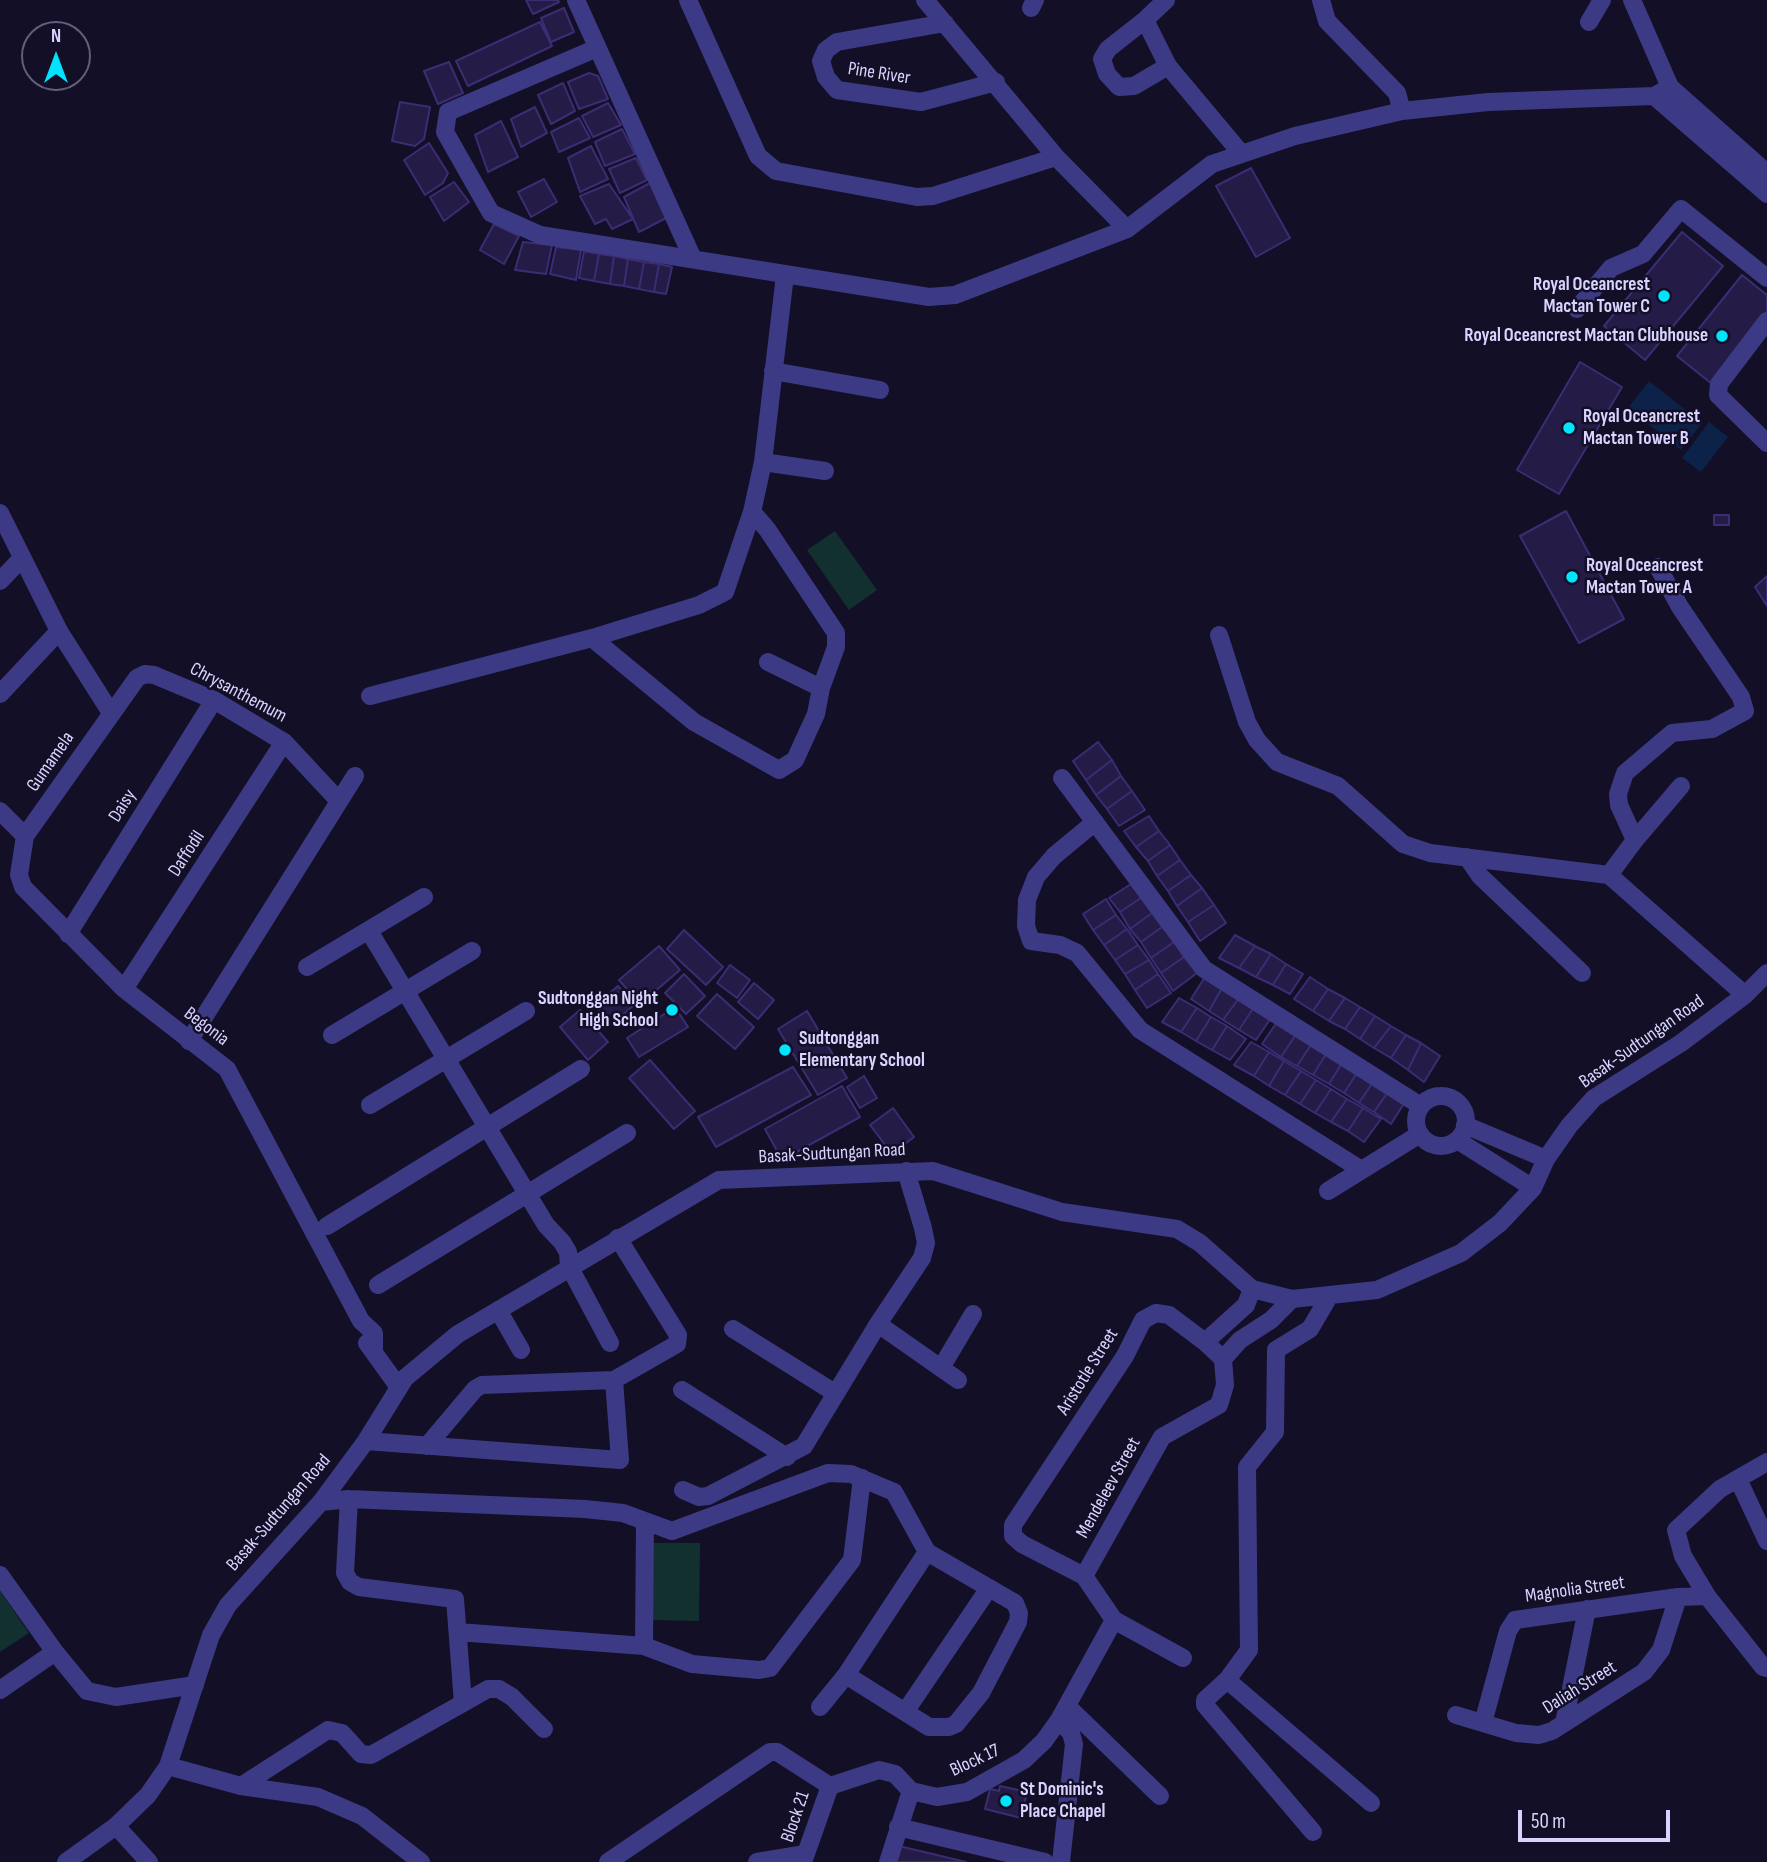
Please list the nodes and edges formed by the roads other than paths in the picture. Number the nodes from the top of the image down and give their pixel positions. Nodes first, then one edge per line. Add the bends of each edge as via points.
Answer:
1 (576, 0) edge
2 (688, 0) edge
3 (925, 0) edge
4 (1166, 0) edge
5 (1321, 0) edge
6 (1602, 0) edge
7 (1632, 0) edge
8 (1145, 20) junction
9 (1589, 22) dead end
10 (944, 23) junction
11 (597, 48) junction
12 (1168, 66) junction
13 (996, 82) junction
14 (1670, 87) junction
15 (1654, 96) junction
16 (1402, 111) junction
17 (1241, 152) junction
18 (1056, 157) junction
19 (1767, 173) edge
20 (1767, 194) edge
21 (1127, 229) junction
22 (693, 259) junction
23 (785, 275) junction
24 (1767, 278) edge
25 (1577, 309) dead end
26 (1767, 321) edge
27 (773, 371) junction
28 (880, 390) dead end
29 (1767, 443) edge
30 (763, 461) junction
31 (825, 471) dead end
32 (752, 512) junction
33 (0, 513) edge
34 (22, 558) junction
35 (1658, 567) dead end
36 (0, 581) edge
37 (59, 631) junction
38 (1219, 635) dead end
39 (592, 638) junction
40 (768, 662) dead end
41 (821, 688) junction
42 (0, 694) edge
43 (370, 696) dead end
44 (214, 700) junction
45 (111, 713) junction
46 (285, 742) junction
47 (355, 776) dead end
48 (1062, 778) dead end
49 (1681, 786) dead end
50 (339, 800) junction
51 (0, 811) edge
52 (1095, 822) junction
53 (25, 836) junction
54 (1634, 840) junction
55 (1467, 857) junction
56 (1609, 875) junction
57 (424, 897) dead end
58 (369, 930) junction
59 (68, 934) junction
60 (472, 951) dead end
61 (307, 967) dead end
62 (1581, 973) dead end
63 (1767, 973) edge
64 (124, 989) junction
65 (405, 991) junction
66 (1745, 995) junction
67 (526, 1011) dead end
68 (332, 1035) dead end
69 (189, 1041) junction
70 (446, 1059) junction
71 (582, 1069) dead end
72 (370, 1105) dead end
73 (1421, 1106) junction
74 (486, 1126) junction
75 (627, 1133) dead end
76 (1461, 1133) junction
77 (1420, 1134) junction
78 (1546, 1159) junction
79 (1360, 1169) junction
80 (906, 1171) junction
81 (1533, 1188) junction
82 (1328, 1191) dead end
83 (526, 1192) junction
84 (327, 1226) dead end
85 (618, 1237) junction
86 (569, 1266) junction
87 (378, 1285) dead end
88 (1252, 1289) junction
89 (1330, 1295) junction
90 (1292, 1299) junction
91 (498, 1310) junction
92 (973, 1314) dead end
93 (878, 1324) junction
94 (733, 1329) dead end
95 (1205, 1342) junction
96 (610, 1343) dead end
97 (521, 1350) dead end
98 (1224, 1364) junction
99 (940, 1368) junction
100 (614, 1380) junction
101 (958, 1380) dead end
102 (398, 1386) junction
103 (682, 1390) dead end
104 (835, 1393) junction
105 (366, 1441) junction
106 (427, 1446) junction
107 (787, 1457) junction
108 (1767, 1462) edge
109 (862, 1478) junction
110 (1738, 1479) junction
111 (683, 1490) dead end
112 (349, 1499) junction
113 (321, 1502) junction
114 (645, 1522) junction
115 (1767, 1541) edge
116 (927, 1552) junction
117 (0, 1575) edge
118 (1084, 1576) junction
119 (989, 1588) junction
120 (1707, 1596) junction
121 (1678, 1597) junction
122 (1587, 1609) junction
123 (1114, 1620) junction
124 (458, 1632) junction
125 (644, 1646) junction
126 (55, 1652) junction
127 (1183, 1658) dead end
128 (1765, 1668) edge
129 (846, 1675) junction
130 (1227, 1679) junction
131 (195, 1685) junction
132 (0, 1690) edge
133 (463, 1703) junction
134 (820, 1707) dead end
135 (905, 1712) junction
136 (1063, 1713) junction
137 (1456, 1715) dead end
138 (1483, 1723) junction
139 (1564, 1723) junction
140 (544, 1729) dead end
141 (168, 1766) junction
142 (241, 1786) junction
143 (830, 1786) junction
144 (911, 1791) junction
145 (1160, 1796) dead end
146 (1371, 1803) dead end
147 (116, 1826) junction
148 (898, 1828) junction
149 (1312, 1832) dead end
150 (804, 1858) edge
151 (66, 1862) edge
152 (149, 1862) edge
153 (421, 1862) edge
154 (608, 1862) edge
155 (757, 1862) edge
156 (888, 1862) edge
157 (1045, 1862) edge
158 (1061, 1862) edge

1 - 11 street
2 - 18 street via 758,156 776,171 917,197
3 - 10 street
4 - 8 street
5 - 16 street via 1327,20 1397,93
6 - 9 street
7 - 14 street
8 - 12 street
8 - 12 street via 1108,49 1102,59 1107,74 1119,87 1134,86
10 - 13 street
10 - 13 street, Pine River via 837,42 821,61 826,78 837,90 922,102
11 - 22 street
11 - 22 street via 448,112 445,132 491,213 540,235
12 - 17 street
13 - 18 street
14 - 15 street
14 - 19 street
15 - 16 street via 1488,102
15 - 20 street
16 - 17 street
17 - 21 street via 1212,164
18 - 21 street
21 - 23 street via 955,295 929,298
22 - 23 street
23 - 27 street
24 - 25 street via 1681,209 1643,254 1611,268
26 - 29 street via 1719,384 1718,395
27 - 28 street
27 - 30 street
30 - 31 street
30 - 32 street
32 - 39 street via 725,592 699,606
32 - 41 street via 836,633 836,647
33 - 34 street
34 - 36 street
34 - 37 street
35 - 54 street via 1745,710 1712,729 1672,733 1625,773 1619,805
37 - 42 street
37 - 45 street
38 - 55 street via 1247,722 1276,762 1338,786 1403,844
39 - 41 street via 694,722 779,770 800,751
39 - 43 street
40 - 41 street
44 - 45 street, Chrysanthemum via 145,674
44 - 46 street, Chrysanthemum
44 - 59 street, Daisy
45 - 53 street, Gumamela
46 - 50 street, Chrysanthemum
46 - 64 street, Daffodil
47 - 50 street
48 - 52 street
49 - 54 street
50 - 69 street
51 - 53 street
52 - 73 street via 1205,969
52 - 79 street via 1036,877 1027,900 1026,926 1031,941 1077,953 1140,1030
53 - 59 street, Begonia via 19,875 23,887
54 - 56 street
55 - 56 street
55 - 62 street via 1480,876
56 - 66 street
57 - 58 street
58 - 61 street
58 - 65 street
59 - 64 street, Begonia
60 - 65 street
63 - 66 street, Basak-Sudtungan Road
64 - 69 street, Begonia
65 - 68 street
65 - 70 street
66 - 78 street, Basak-Sudtungan Road via 1681,1043 1594,1098
67 - 70 street
69 - 102 street, Begonia via 227,1069
70 - 72 street
70 - 74 street
71 - 74 street
73 - 76 street via 1434,1097 1451,1098 1463,1110
73 - 77 street via 1416,1120
74 - 83 street
74 - 84 street
75 - 83 street
76 - 77 street via 1441,1146
76 - 78 street
76 - 81 street
77 - 79 street
78 - 81 street, Basak-Sudtungan Road
79 - 82 street
80 - 85 street, Basak-Sudtungan Road via 719,1180
80 - 88 street, Basak-Sudtungan Road via 933,1171 1062,1212 1177,1229
80 - 93 street via 926,1243 922,1258
81 - 89 street, Basak-Sudtungan Road via 1500,1223 1461,1253 1377,1290
83 - 86 street via 546,1225 552,1249
83 - 87 street
85 - 86 street, Basak-Sudtungan Road
85 - 100 street via 678,1340
86 - 91 street, Basak-Sudtungan Road
86 - 96 street
88 - 90 street, Basak-Sudtungan Road
88 - 95 street via 1246,1305
89 - 90 street, Basak-Sudtungan Road
89 - 130 street via 1310,1329 1276,1350 1275,1432 1247,1467 1248,1650
90 - 98 street via 1241,1340
91 - 97 street
91 - 102 street, Basak-Sudtungan Road via 458,1334
92 - 99 street
93 - 99 street
93 - 104 street
94 - 104 street
95 - 98 street, Aristotle Street
95 - 118 street, Aristotle Street via 1169,1315 1156,1313 1143,1320 1125,1356 1013,1525 1013,1536 1022,1544
98 - 118 street, Mendeleev Street via 1219,1405 1162,1437
99 - 101 street
100 - 106 street via 482,1385
100 - 106 street via 620,1460
102 - 105 street, Basak-Sudtungan Road
103 - 107 street
104 - 107 street via 804,1446
105 - 106 street
105 - 113 street, Basak-Sudtungan Road
107 - 111 street via 708,1496
108 - 110 street
109 - 114 street via 828,1473 672,1531
109 - 116 street via 894,1492
109 - 125 street via 852,1560 770,1668 692,1664
110 - 115 street
110 - 120 street via 1720,1489 1676,1530 1678,1543
112 - 113 street
112 - 114 street via 585,1509 623,1513
112 - 124 street via 345,1573 350,1581 359,1587 455,1599
113 - 131 street, Basak-Sudtungan Road via 228,1605 211,1635
114 - 125 street
116 - 119 street
116 - 129 street
117 - 126 street
118 - 123 street
119 - 135 street
119 - 135 street via 1015,1603 1019,1613 981,1693 956,1724 948,1727 929,1727
120 - 121 street, Magnolia Street
120 - 128 street
121 - 122 street, Magnolia Street
121 - 139 street, Daliah Street via 1661,1650 1644,1672
122 - 138 street, Magnolia Street via 1515,1620
122 - 139 street
123 - 127 street
123 - 136 street, Block 17
124 - 125 street
124 - 133 street
126 - 131 street via 87,1691 102,1696
126 - 132 street
129 - 134 street
129 - 135 street
130 - 146 street
130 - 149 street via 1206,1695 1205,1705
131 - 141 street, Basak-Sudtungan Road
133 - 140 street via 488,1689 499,1689
133 - 142 street via 371,1755 361,1754 342,1733 328,1730
136 - 144 street, Block 17 via 1024,1760 967,1792 936,1797
136 - 145 street
136 - 158 street via 1074,1744
137 - 138 street, Daliah Street
138 - 139 street, Daliah Street via 1539,1735
141 - 142 street
141 - 147 street, Basak-Sudtungan Road via 148,1795
142 - 153 street via 318,1797 362,1816
143 - 144 street, Block 17 via 879,1770 895,1774
143 - 150 street, Block 21
143 - 154 street via 770,1752
144 - 148 street
147 - 151 street, Basak-Sudtungan Road
147 - 152 street
148 - 156 street
148 - 157 street
150 - 155 street

